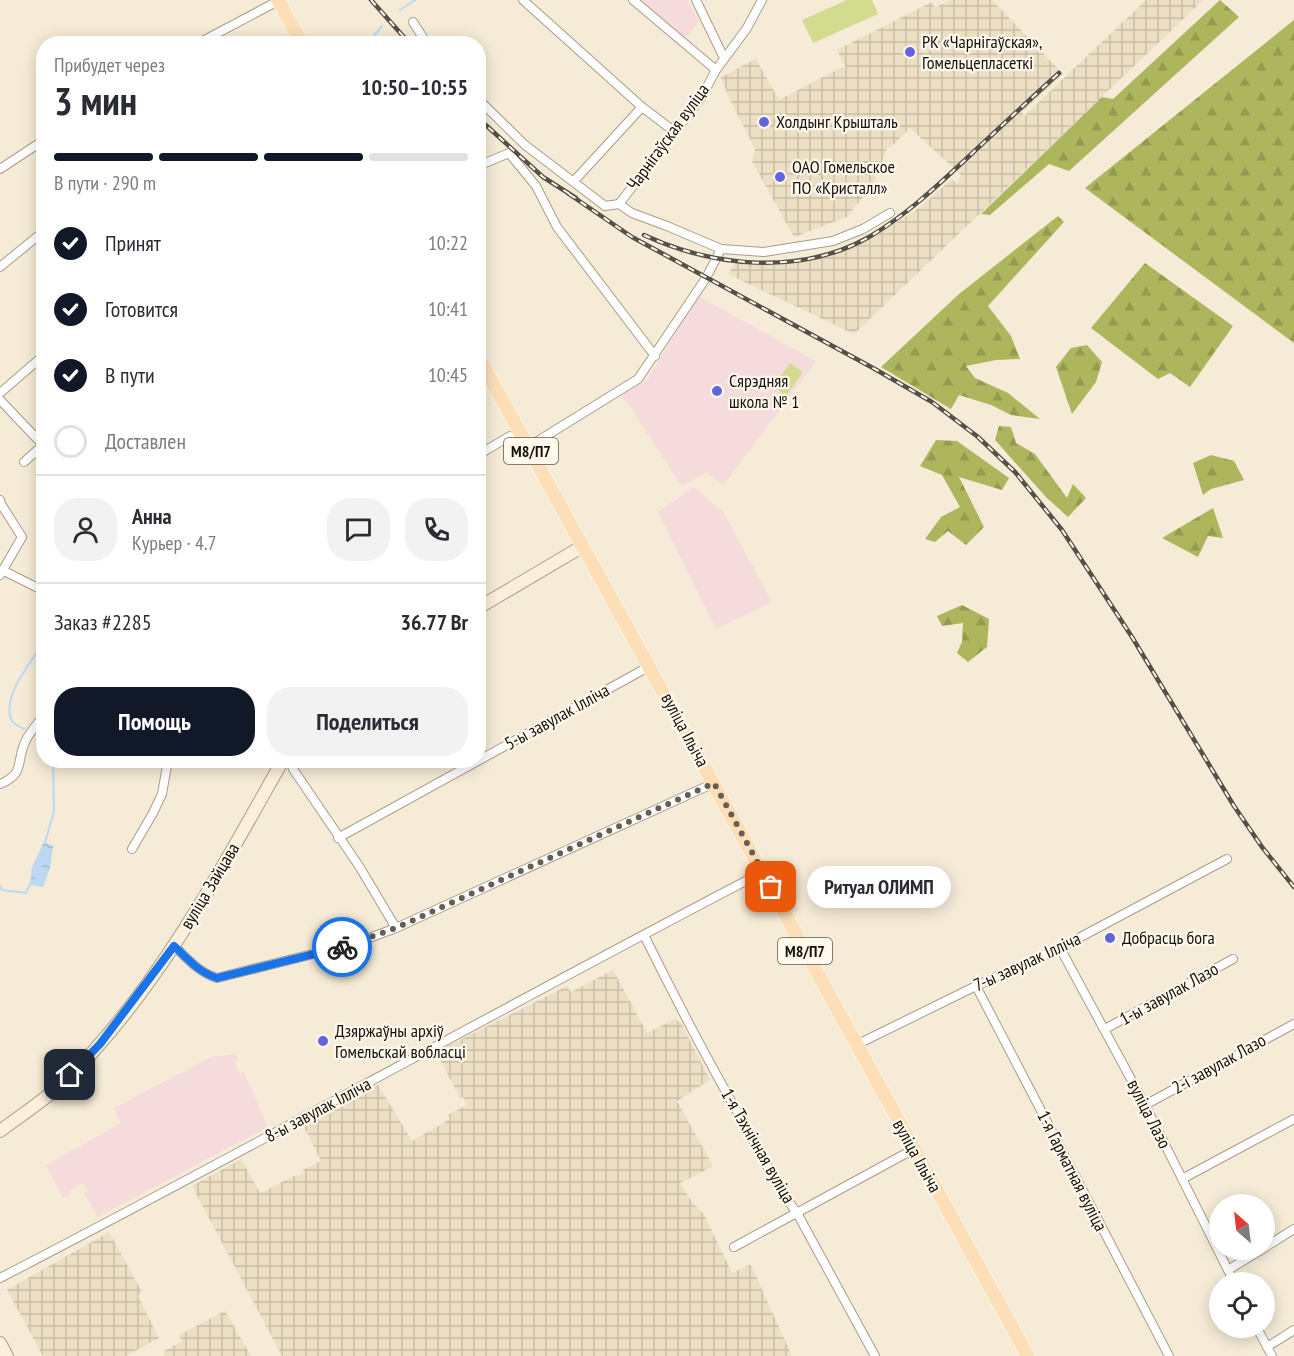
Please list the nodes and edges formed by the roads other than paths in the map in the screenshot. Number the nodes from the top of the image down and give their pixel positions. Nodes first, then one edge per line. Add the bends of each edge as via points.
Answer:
1 (278, 0) edge
2 (523, 0) edge
3 (633, 0) edge
4 (696, 0) edge
5 (762, 0) edge
6 (413, 22) dead end
7 (212, 36) edge
8 (298, 36) edge
9 (422, 36) edge
10 (724, 58) junction
11 (716, 70) junction
12 (642, 106) junction
13 (486, 107) edge
14 (675, 132) junction
15 (36, 145) edge
16 (486, 163) edge
17 (0, 169) edge
18 (574, 181) junction
19 (619, 204) junction
20 (890, 213) dead end
21 (36, 238) edge
22 (722, 249) junction
23 (0, 267) edge
24 (655, 356) junction
25 (36, 362) edge
26 (486, 371) edge
27 (0, 393) edge
28 (0, 400) edge
29 (36, 438) edge
30 (528, 447) junction
31 (486, 450) edge
32 (36, 451) edge
33 (24, 462) dead end
34 (0, 500) edge
35 (583, 546) junction
36 (2, 573) edge
37 (36, 588) edge
38 (486, 603) edge
39 (650, 666) junction
40 (36, 727) edge
41 (486, 756) edge
42 (167, 768) edge
43 (279, 768) edge
44 (293, 768) edge
45 (465, 768) edge
46 (714, 783) junction
47 (0, 784) edge
48 (338, 838) junction
49 (132, 849) dead end
50 (1227, 859) dead end
51 (763, 872) junction
52 (396, 928) junction
53 (645, 934) junction
54 (174, 946) junction
55 (1060, 948) junction
56 (1233, 959) dead end
57 (976, 986) junction
58 (1294, 1024) edge
59 (1106, 1029) junction
60 (856, 1045) junction
61 (1145, 1105) junction
62 (1294, 1119) edge
63 (0, 1131) edge
64 (914, 1149) junction
65 (1182, 1179) junction
66 (797, 1213) junction
67 (1294, 1229) edge
68 (1275, 1241) edge
69 (734, 1248) dead end
70 (1245, 1260) edge
71 (1228, 1270) joint
72 (0, 1278) edge
73 (1294, 1330) edge
74 (1262, 1338) edge
75 (0, 1343) edge
76 (1267, 1347) junction
77 (7, 1356) edge
78 (875, 1356) edge
79 (1028, 1356) edge
80 (1169, 1356) edge
81 (1272, 1356) edge

1 - 7 street
1 - 8 main road
2 - 12 street
3 - 11 street, Чарнігаўская вуліца
4 - 10 street
5 - 10 street, Чарнігаўская вуліца
6 - 9 street
10 - 11 street, Чарнігаўская вуліца
11 - 14 street, Чарнігаўская вуліца
12 - 14 street
12 - 18 street
13 - 18 street, Чарнігаўская вуліца via 525,144
14 - 19 street, Чарнігаўская вуліца
15 - 17 street
16 - 24 street via 509,153 536,186 557,227
18 - 19 street, Чарнігаўская вуліца via 605,206
19 - 22 street, Чарнігаўская вуліца via 632,213
20 - 22 street, Чарнігаўская вуліца via 833,241 764,252
21 - 23 street
22 - 24 street
24 - 30 street via 638,379
25 - 27 street
26 - 30 main road, вуліца Ільіча / М8/П7
28 - 29 street
30 - 31 street via 510,436
30 - 35 main road, вуліца Ільіча / М8/П7
32 - 33 street
34 - 36 street via 22,537
35 - 38 street
35 - 39 main road, вуліца Ільіча / М8/П7
36 - 37 street
39 - 41 street, 5-ы завулак Ілліча
39 - 46 main road, вуліца Ільіча / М8/П7
40 - 47 street via 25,743 19,770 11,780
42 - 49 street via 162,794
43 - 54 street, вуліца Зайцава
44 - 48 street
45 - 48 street, 5-ы завулак Ілліча
46 - 51 main road, вуліца Ільіча / М8/П7
46 - 52 street
48 - 52 street
50 - 55 street, 7-ы завулак Ілліча
51 - 53 street, 8-ы завулак Ілліча
51 - 60 main road, вуліца Ільіча / М8/П7
52 - 54 street via 353,944 217,978 194,966
53 - 66 street, 1-я Тэхнічная вуліца via 680,1008 783,1195
53 - 72 street, 8-ы завулак Ілліча
54 - 63 street, вуліца Зайцава via 100,1044 61,1085
55 - 57 street, 7-ы завулак Ілліча
55 - 59 street, вуліца Лазо
56 - 59 street, 1-ы завулак Лазо
57 - 60 street, 7-ы завулак Ілліча
57 - 80 street, 1-я Гарматная вуліца
58 - 61 street, 2-і завулак Лазо
59 - 61 street, вуліца Лазо
60 - 64 main road, вуліца Ільіча / М8/П7
61 - 65 street, вуліца Лазо
62 - 65 street
64 - 66 street
64 - 79 main road, вуліца Ільіча / М8/П7
65 - 71 street, вуліца Лазо
66 - 69 street
66 - 78 street, 1-я Тэхнічная вуліца
67 - 68 street
70 - 71 street
73 - 76 street
74 - 76 street
75 - 77 street
76 - 81 street

